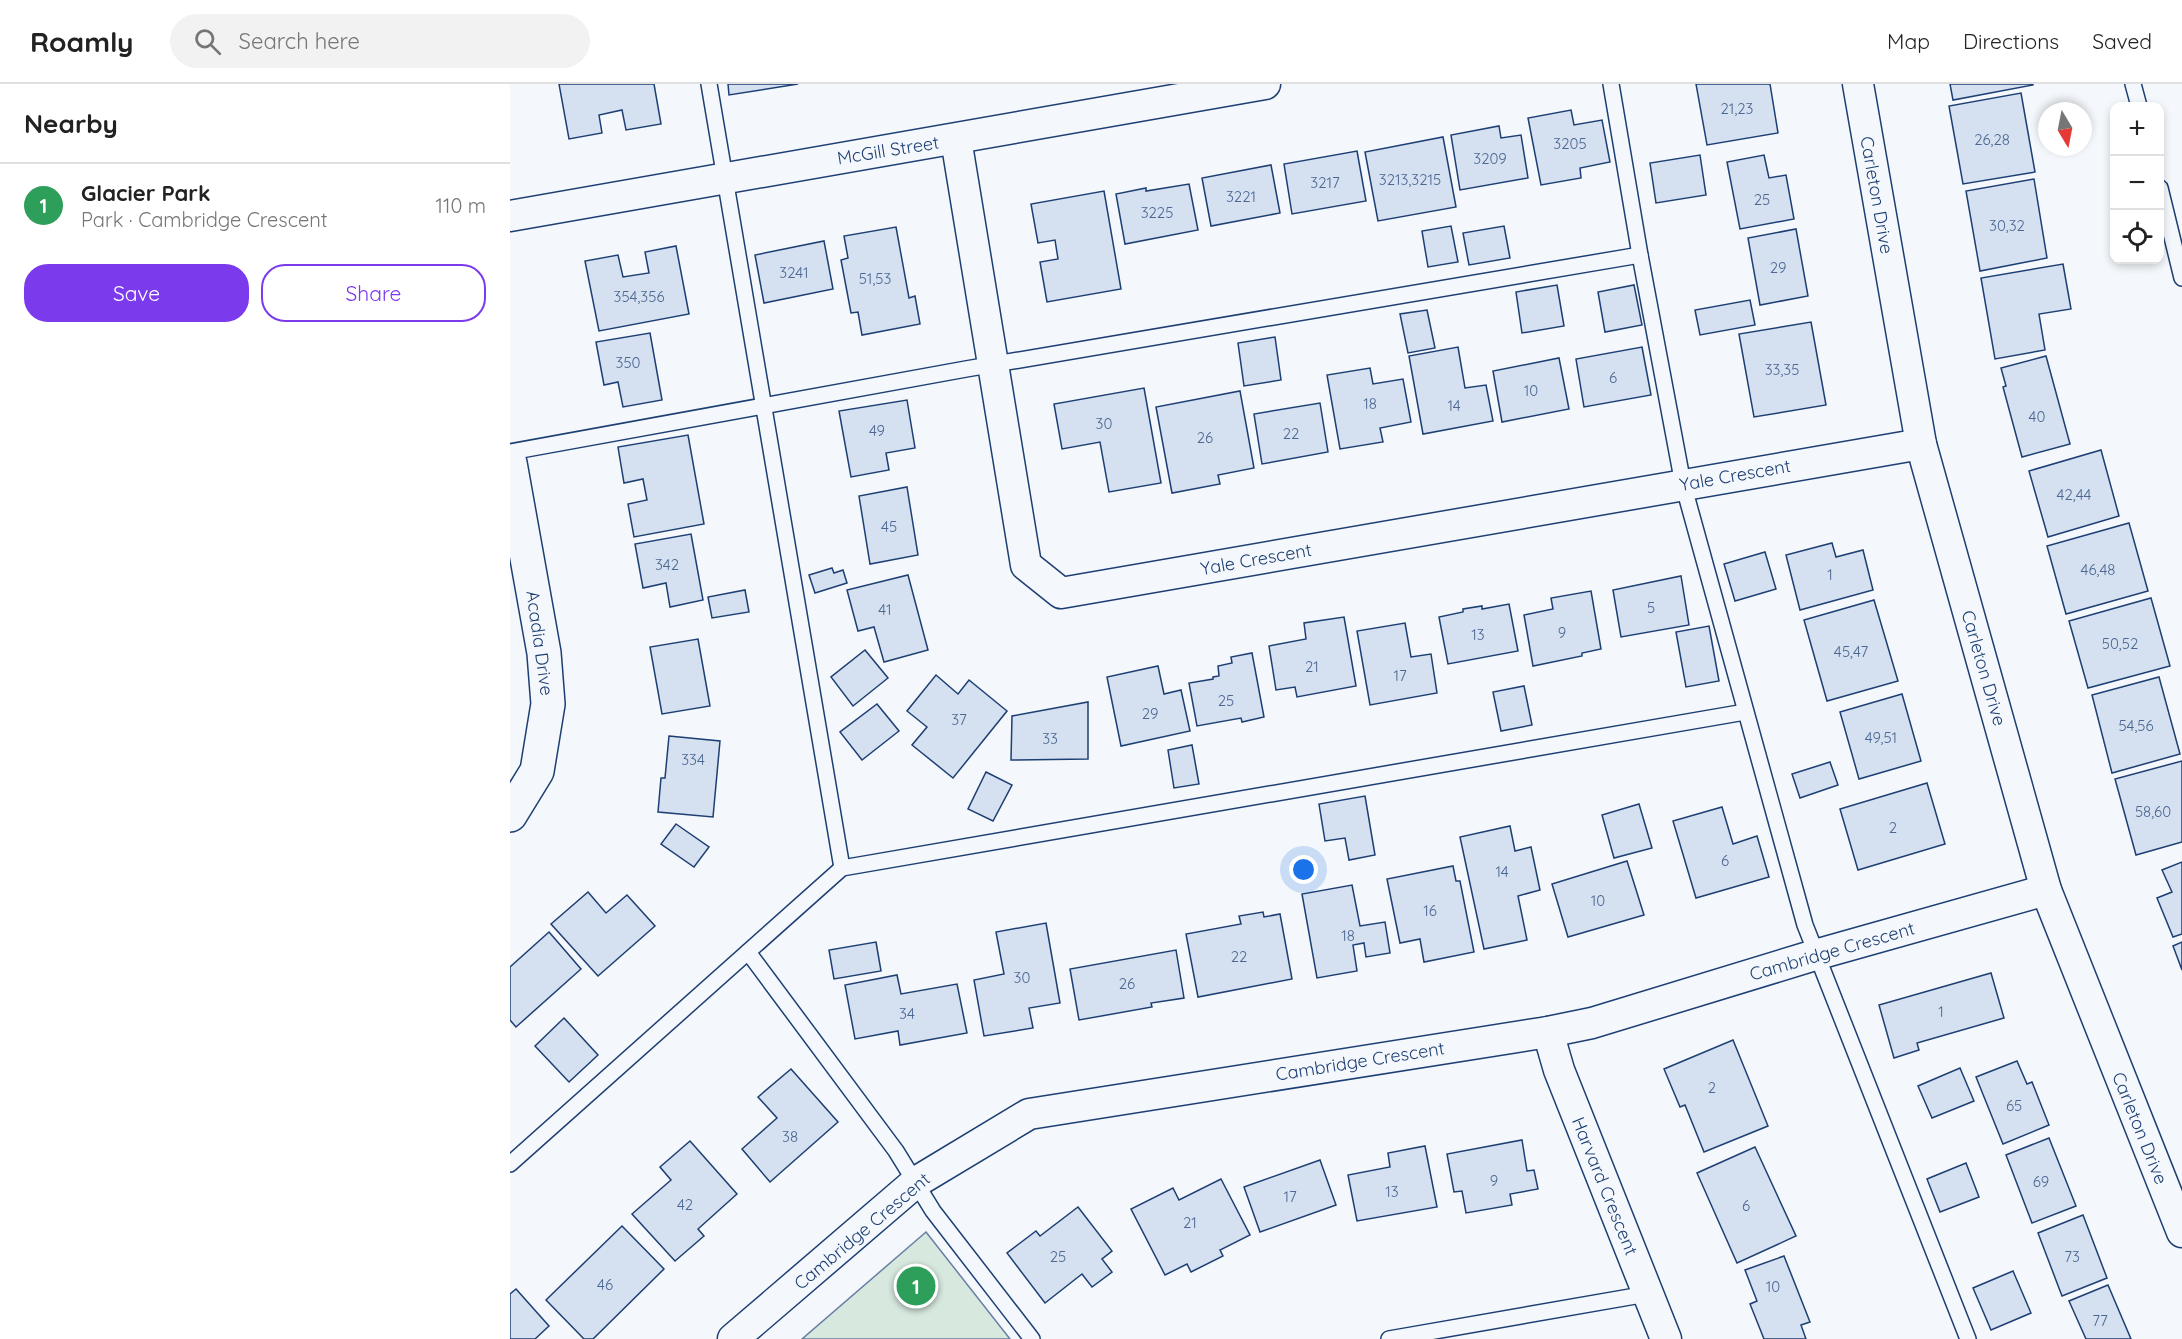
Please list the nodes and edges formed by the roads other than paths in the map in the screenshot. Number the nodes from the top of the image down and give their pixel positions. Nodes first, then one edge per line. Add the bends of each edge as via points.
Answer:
1 (709, 84) edge
2 (1265, 84) edge
3 (1611, 84) edge
4 (1858, 84) edge
5 (2133, 84) edge
6 (2138, 102) edge
7 (956, 139) junction
8 (726, 177) junction
9 (2164, 204) edge
10 (510, 216) edge
11 (1640, 255) junction
12 (2182, 278) edge
13 (995, 364) junction
14 (765, 406) junction
15 (1921, 444) junction
16 (510, 452) edge
17 (510, 463) edge
18 (1683, 484) junction
19 (1744, 711) junction
20 (510, 816) edge
21 (842, 868) junction
22 (2046, 890) junction
23 (748, 952) junction
24 (1815, 955) junction
25 (1548, 1032) junction
26 (510, 1164) edge
27 (916, 1182) junction
28 (2182, 1232) edge
29 (1647, 1294) junction
30 (733, 1339) edge
31 (1032, 1339) edge
32 (1389, 1339) edge
33 (1666, 1339) edge
34 (1968, 1339) edge

1 - 8 lane
2 - 7 street, McGill Street
3 - 11 lane
4 - 15 street, Carleton Drive
5 - 6 lane
7 - 8 street, McGill Street
7 - 13 street, Yale Crescent
8 - 10 street, McGill Street
8 - 14 lane
9 - 12 lane
11 - 13 lane
11 - 18 lane
13 - 14 lane
13 - 18 street, Yale Crescent via 1026,565 1061,593
14 - 16 lane
14 - 21 lane
15 - 18 street, Yale Crescent
15 - 22 street, Carleton Drive
17 - 20 street, Acadia Drive via 544,653 548,704 537,771
18 - 19 lane
19 - 21 lane
19 - 24 lane
21 - 23 lane
22 - 24 street, Cambridge Crescent
22 - 28 street, Carleton Drive
23 - 26 lane
23 - 27 lane
24 - 25 street, Cambridge Crescent via 1592,1023
24 - 34 lane
25 - 27 street, Cambridge Crescent via 1029,1114
25 - 29 street, Harvard Crescent via 1559,1070
27 - 30 street, Cambridge Crescent
27 - 31 lane via 933,1211
29 - 32 lane
29 - 33 street, Harvard Crescent

